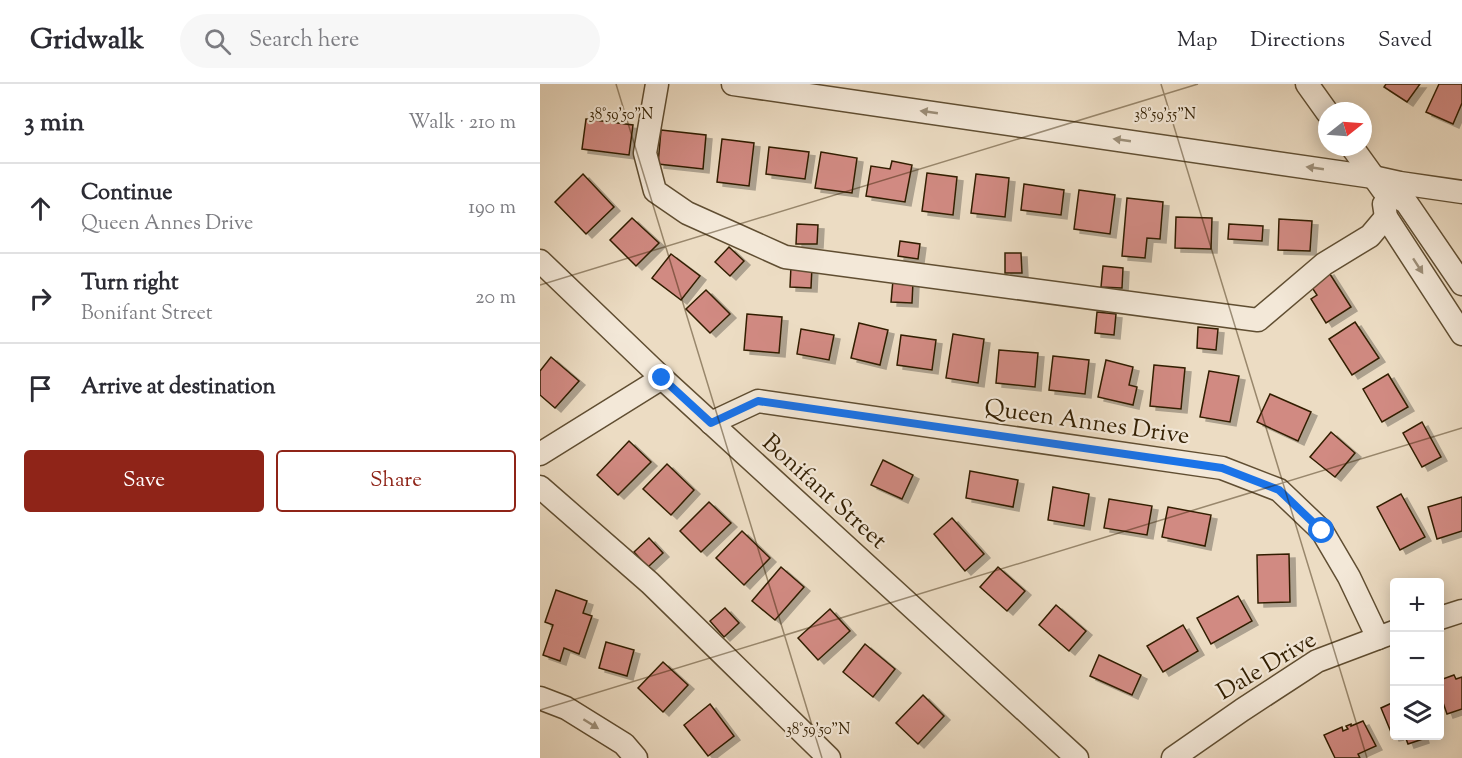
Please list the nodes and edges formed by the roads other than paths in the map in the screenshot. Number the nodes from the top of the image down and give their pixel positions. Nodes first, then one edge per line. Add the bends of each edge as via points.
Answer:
1 (657, 84) edge
2 (733, 84) edge
3 (1307, 84) edge
4 (1320, 102) edge
5 (1358, 156) edge
6 (1378, 183) junction
7 (1462, 192) edge
8 (1386, 217) junction
9 (540, 261) edge
10 (1462, 284) edge
11 (1462, 334) edge
12 (662, 378) junction
13 (711, 423) junction
14 (540, 454) edge
15 (540, 486) edge
16 (1462, 611) edge
17 (1444, 617) edge
18 (1386, 635) edge
19 (540, 698) edge
20 (636, 758) edge
21 (829, 758) edge
22 (1077, 758) edge
23 (1173, 758) edge

1 - 8 street via 645,153 655,191 687,213 785,257 1258,321 1324,264 1370,236
6 -> 2 street
3 - 4 street
5 - 6 street
6 - 7 street
6 - 8 street
6 - 10 street via 1406,202
8 -> 11 street
9 - 12 street, Bonifant Street
12 - 13 street, Bonifant Street
12 - 14 street
13 - 18 street, Queen Annes Drive via 758,401 1222,468 1279,490 1322,531
13 - 22 street, Bonifant Street
15 - 21 street via 650,583
16 - 17 street
18 - 23 street, Dale Drive via 1317,661
19 -> 20 street via 566,708 624,744

